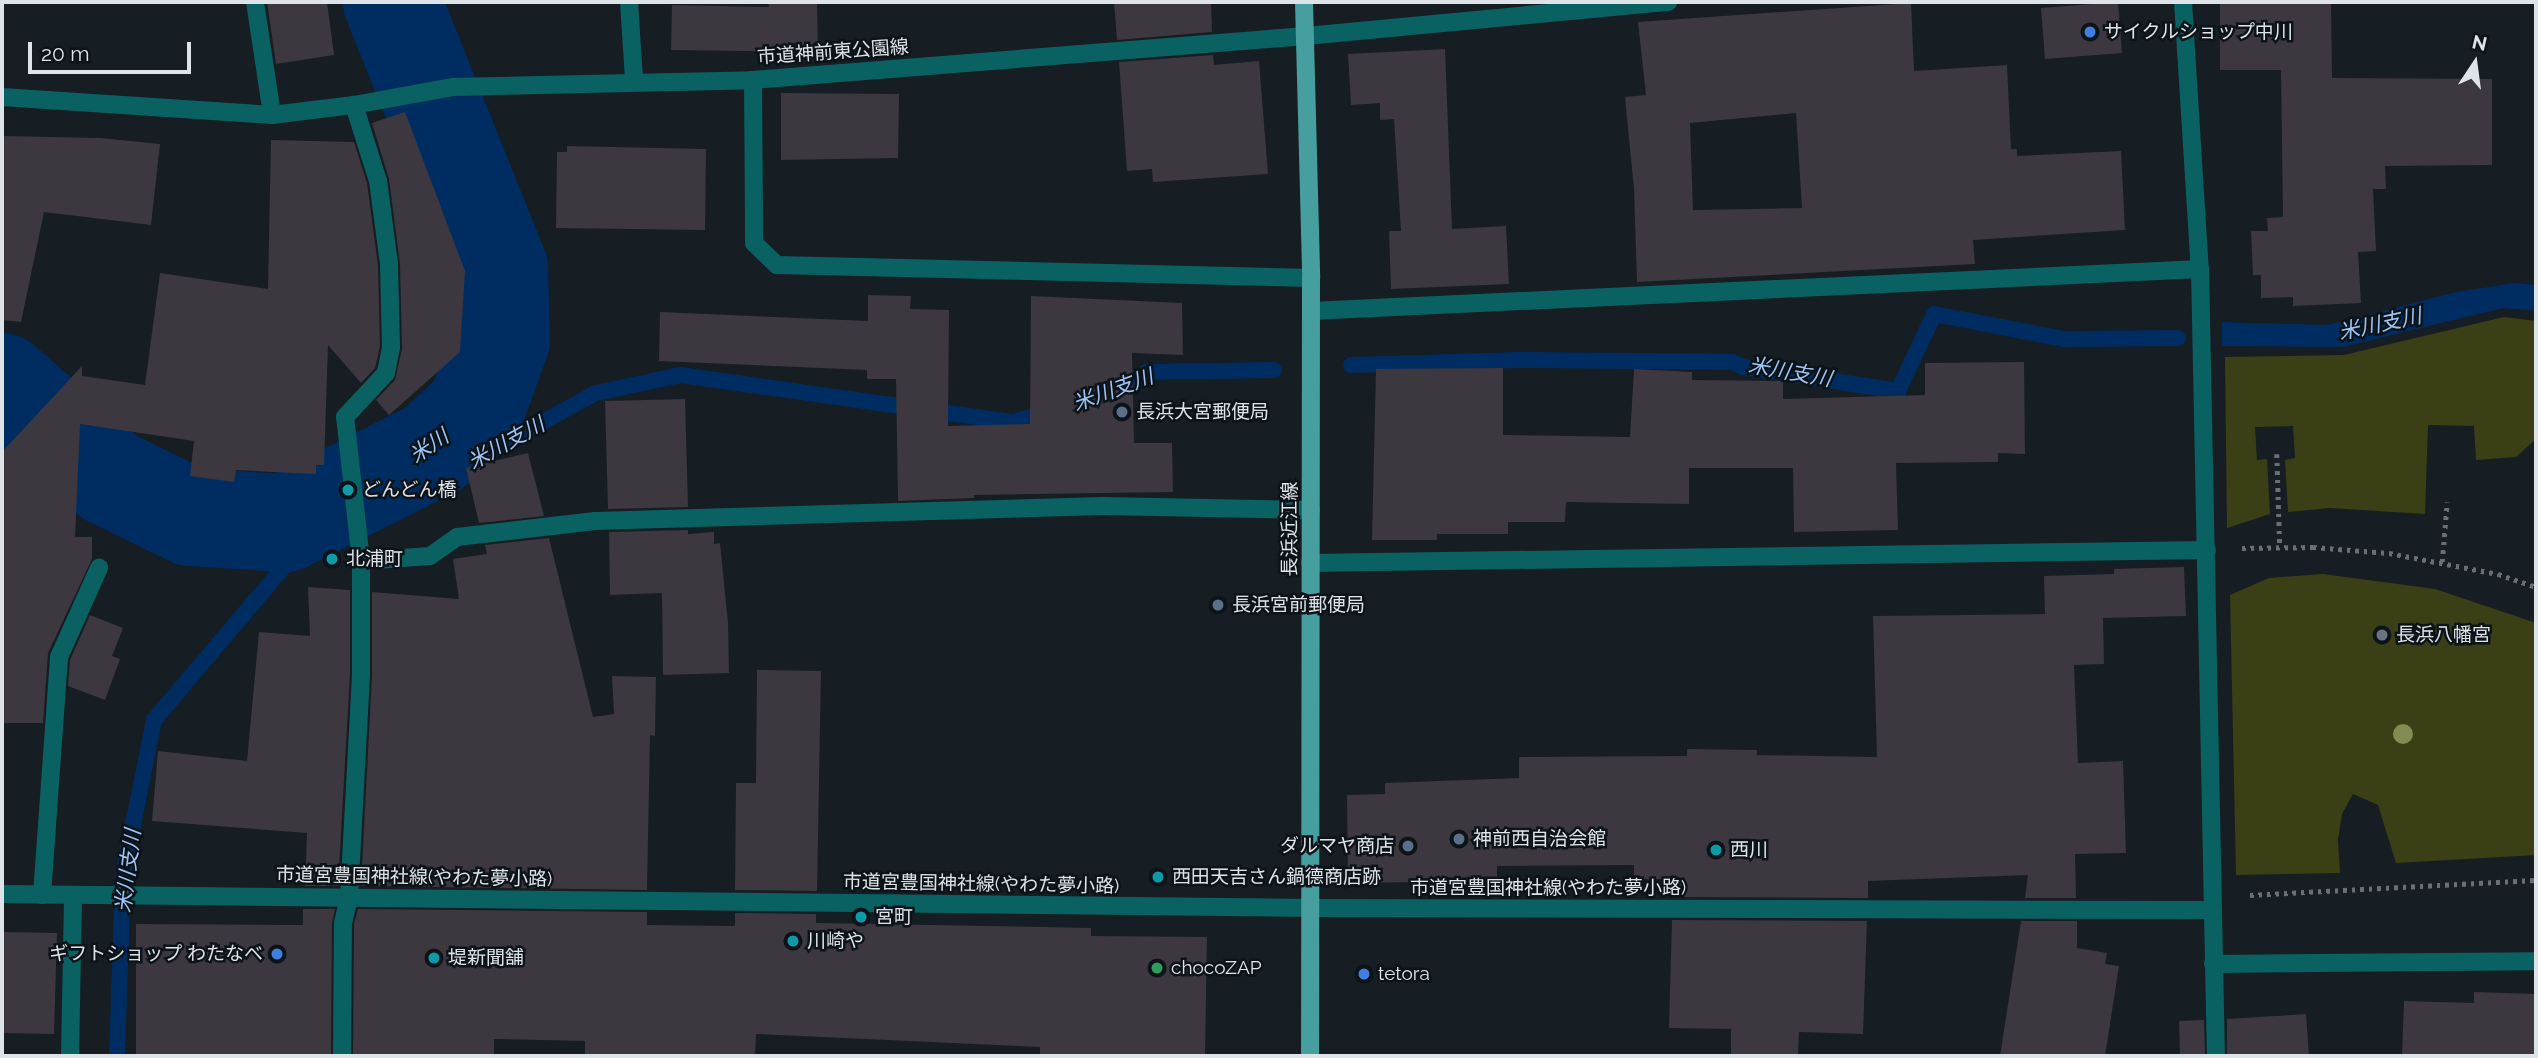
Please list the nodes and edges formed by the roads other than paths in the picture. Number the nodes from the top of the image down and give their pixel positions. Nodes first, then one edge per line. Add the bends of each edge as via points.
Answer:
1 (255, 2) edge
2 (629, 2) edge
3 (1304, 2) edge
4 (1668, 2) edge
5 (2183, 2) edge
6 (1306, 36) junction
7 (634, 80) junction
8 (752, 80) junction
9 (2, 97) edge
10 (354, 105) junction
11 (272, 115) junction
12 (2200, 270) junction
13 (1311, 278) junction
14 (1311, 311) junction
15 (1311, 510) junction
16 (2207, 550) junction
17 (360, 552) junction
18 (1310, 563) junction
19 (99, 568) dead end
20 (2, 894) edge
21 (73, 894) junction
22 (42, 895) junction
23 (349, 897) junction
24 (2212, 903) junction
25 (1311, 908) junction
26 (2536, 961) edge
27 (2214, 964) junction
28 (70, 1056) edge
29 (342, 1056) edge
30 (1310, 1056) edge
31 (2216, 1056) edge

1 - 11 street
2 - 7 street
3 - 6 main road, 長浜近江線
4 - 6 street, 市道神前東公園線
5 - 12 street
6 - 8 street, 市道神前東公園線
6 - 13 main road, 長浜近江線
7 - 8 street, 市道神前東公園線
7 - 10 street, 市道神前東公園線 via 453,87
8 - 13 street via 754,243 777,265
9 - 11 street, 市道神前東公園線
10 - 11 street, 市道神前東公園線
10 - 17 street via 378,181 389,264 391,347 386,373 345,417
12 - 14 street
12 - 16 street
13 - 14 main road, 長浜近江線
14 - 15 main road, 長浜近江線
15 - 17 street via 1102,506 595,521 457,537 429,556
15 - 18 main road, 長浜近江線
16 - 18 street
16 - 24 street
17 - 23 street via 361,674
18 - 25 main road, 長浜近江線
19 - 22 street via 59,657
20 - 22 street, 市道宮豊国神社線(やわた夢小路)
21 - 22 street, 市道宮豊国神社線(やわた夢小路)
21 - 23 street, 市道宮豊国神社線(やわた夢小路)
21 - 28 street
23 - 25 street, 市道宮豊国神社線(やわた夢小路)
23 - 29 street via 343,923
24 - 25 street, 市道宮豊国神社線(やわた夢小路)
24 - 27 street
25 - 30 main road, 長浜近江線
26 - 27 street
27 - 31 street

